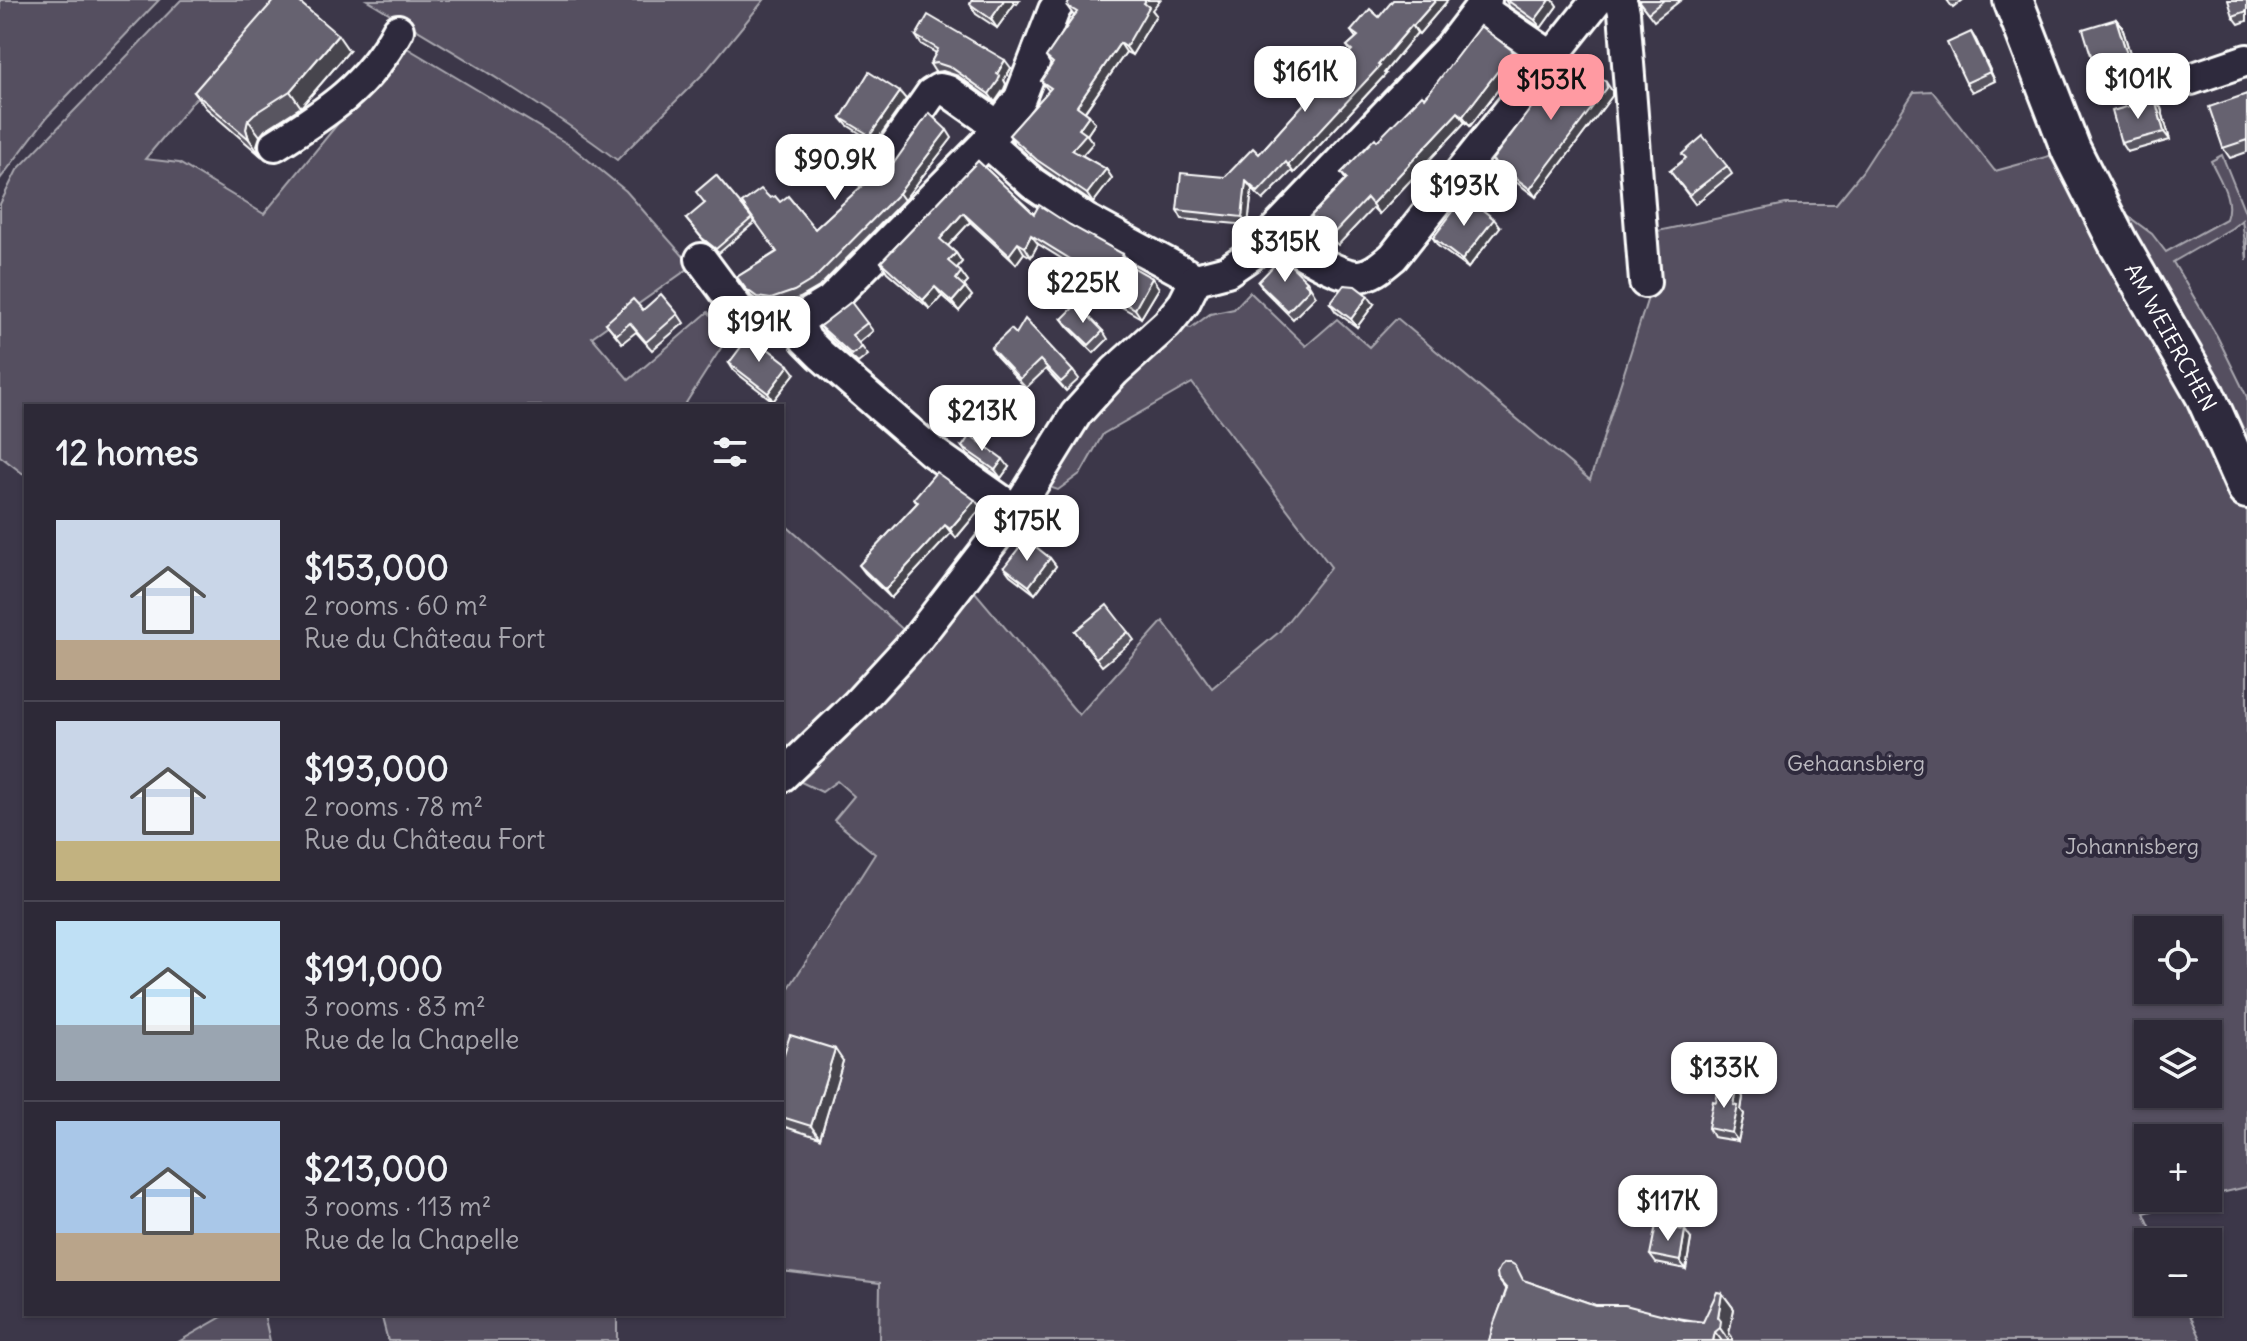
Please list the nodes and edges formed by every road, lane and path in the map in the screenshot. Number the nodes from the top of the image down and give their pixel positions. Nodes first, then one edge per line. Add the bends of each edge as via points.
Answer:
1 (1061, 0) edge
2 (1597, 0) edge
3 (1621, 0) edge
4 (2013, 0) edge
5 (1483, 4) edge
6 (398, 30) dead end
7 (1552, 57) junction
8 (2247, 60) edge
9 (2191, 79) dead end
10 (993, 135) junction
11 (275, 145) dead end
12 (882, 164) dead end
13 (1271, 235) junction
14 (701, 259) dead end
15 (1196, 279) junction
16 (1645, 282) dead end
17 (797, 321) junction
18 (2247, 489) edge
19 (1016, 511) junction
20 (784, 774) edge

1 - 10 street via 1020,98
2 - 7 street
3 - 16 street
4 - 18 main road, AM WEIERCHEN via 2071,150 2205,395
5 - 7 street
5 - 13 street via 1450,47
6 - 11 street via 384,55 327,113
7 - 13 street via 1393,257 1376,271 1358,276 1336,270
8 - 9 street
10 - 12 street via 948,91 939,89
10 - 15 street via 1032,183 1085,219
10 - 17 street via 830,301
13 - 15 street via 1227,271
14 - 17 street via 738,309 755,321
15 - 19 street via 1167,324 1076,414
17 - 19 street via 821,355 931,451
19 - 20 street via 916,640

